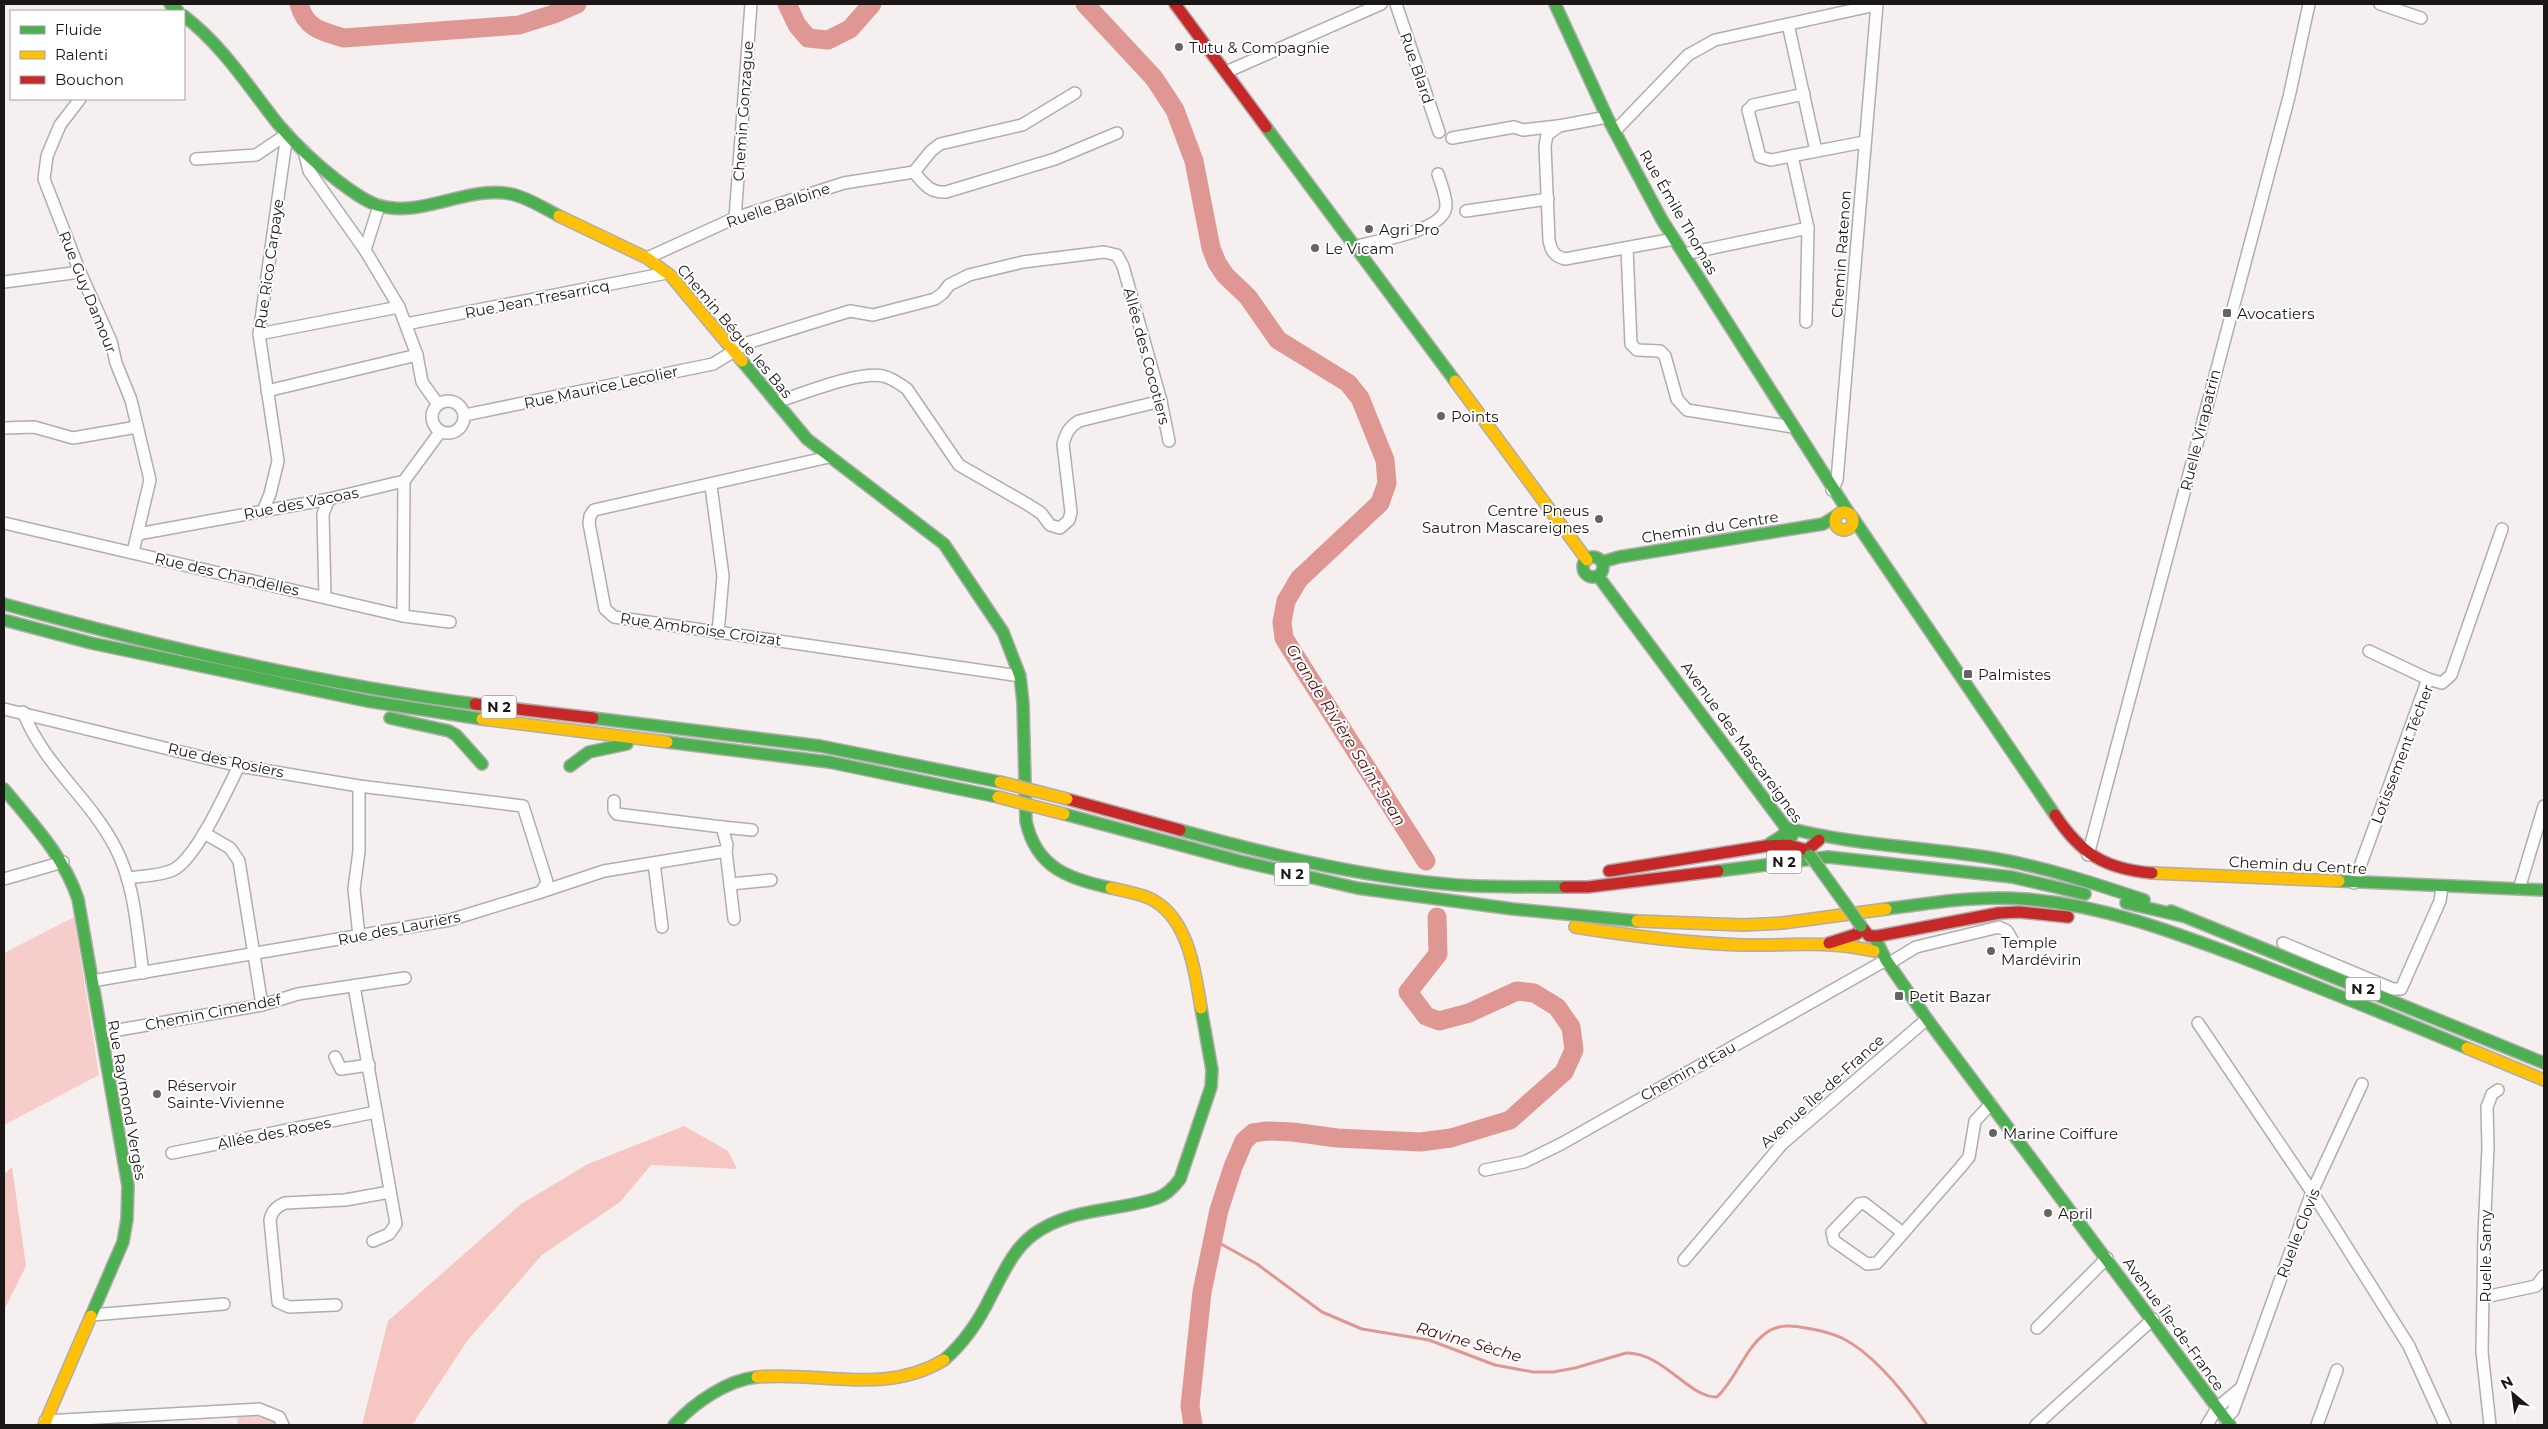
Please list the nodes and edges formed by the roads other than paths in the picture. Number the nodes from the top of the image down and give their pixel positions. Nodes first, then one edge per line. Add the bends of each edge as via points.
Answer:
1 (751, 4) edge
2 (1175, 4) edge
3 (1381, 4) edge
4 (1396, 4) edge
5 (1555, 4) edge
6 (1876, 4) edge
7 (2309, 4) edge
8 (2380, 4) edge
9 (185, 17) edge
10 (2421, 18) dead end
11 (1788, 24) junction
12 (1226, 72) junction
13 (1075, 93) dead end
14 (1804, 94) junction
15 (79, 100) edge
16 (1607, 116) junction
17 (1558, 126) junction
18 (1616, 131) junction
19 (1438, 132) dead end
20 (1117, 133) dead end
21 (287, 134) junction
22 (1452, 138) dead end
23 (1864, 142) junction
24 (304, 151) junction
25 (1816, 151) junction
26 (1792, 156) junction
27 (196, 159) dead end
28 (914, 172) junction
29 (1438, 174) dead end
30 (1548, 199) junction
31 (379, 206) junction
32 (1466, 211) dead end
33 (735, 218) junction
34 (1808, 228) junction
35 (1674, 238) junction
36 (1356, 246) junction
37 (1627, 248) junction
38 (364, 250) junction
39 (1684, 254) junction
40 (647, 258) junction
41 (80, 272) junction
42 (1125, 272) joint
43 (667, 273) junction
44 (4, 282) edge
45 (399, 307) junction
46 (1806, 322) dead end
47 (406, 324) junction
48 (259, 334) junction
49 (733, 351) junction
50 (417, 355) junction
51 (267, 391) junction
52 (1161, 401) junction
53 (776, 402) junction
54 (437, 404) junction
55 (465, 415) junction
56 (137, 427) junction
57 (1793, 427) junction
58 (4, 428) edge
59 (440, 432) junction
60 (1168, 441) dead end
61 (829, 457) junction
62 (404, 482) junction
63 (711, 486) junction
64 (1832, 490) junction
65 (329, 499) junction
66 (263, 511) junction
67 (1843, 513) junction
68 (4, 523) edge
69 (1823, 524) junction
70 (2502, 529) dead end
71 (1842, 530) junction
72 (138, 534) junction
73 (1865, 538) junction
74 (133, 552) junction
75 (1587, 560) junction
76 (1602, 562) junction
77 (1598, 576) junction
78 (325, 597) junction
79 (4, 604) edge
80 (403, 616) junction
81 (4, 620) edge
82 (450, 622) dead end
83 (718, 633) junction
84 (2369, 650) dead end
85 (1020, 676) junction
86 (2428, 678) junction
87 (278, 684) junction
88 (4, 709) edge
89 (23, 712) junction
90 (658, 741) junction
91 (482, 764) dead end
92 (239, 766) junction
93 (570, 766) dead end
94 (359, 786) junction
95 (4, 789) edge
96 (614, 801) dead end
97 (2544, 806) edge
98 (722, 827) junction
99 (1788, 828) junction
100 (752, 830) dead end
101 (204, 832) junction
102 (1822, 837) junction
103 (1766, 846) junction
104 (726, 851) junction
105 (1808, 852) junction
106 (2088, 855) junction
107 (63, 862) junction
108 (654, 863) junction
109 (1598, 873) dead end
110 (1570, 875) dead end
111 (1381, 876) junction
112 (127, 878) junction
113 (4, 879) edge
114 (771, 880) dead end
115 (2354, 883) junction
116 (730, 884) junction
117 (2442, 887) junction
118 (2519, 889) junction
119 (2544, 890) edge
120 (541, 892) junction
121 (1525, 912) junction
122 (2182, 916) junction
123 (734, 919) dead end
124 (1861, 926) junction
125 (662, 927) dead end
126 (1900, 934) junction
127 (359, 936) junction
128 (1874, 936) junction
129 (2014, 943) dead end
130 (2283, 943) dead end
131 (1829, 944) junction
132 (254, 955) junction
133 (2240, 957) junction
134 (1883, 958) junction
135 (144, 973) junction
136 (405, 978) dead end
137 (92, 981) junction
138 (354, 986) junction
139 (262, 1005) junction
140 (1927, 1019) junction
141 (2198, 1022) dead end
142 (101, 1033) junction
143 (335, 1057) dead end
144 (2544, 1063) edge
145 (369, 1065) junction
146 (2544, 1080) edge
147 (2362, 1084) dead end
148 (2498, 1090) dead end
149 (1992, 1104) junction
150 (376, 1112) junction
151 (172, 1153) dead end
152 (1485, 1170) dead end
153 (390, 1192) junction
154 (2312, 1192) junction
155 (1903, 1233) junction
156 (373, 1241) dead end
157 (2107, 1258) junction
158 (1684, 1260) dead end
159 (2544, 1276) edge
160 (2485, 1297) junction
161 (224, 1304) dead end
162 (336, 1305) dead end
163 (92, 1315) junction
164 (2153, 1319) junction
165 (2036, 1328) dead end
166 (2337, 1370) dead end
167 (2242, 1386) junction
168 (2217, 1408) junction
169 (2227, 1422) edge
170 (44, 1423) edge
171 (283, 1425) edge
172 (674, 1425) edge
173 (2036, 1425) edge
174 (2207, 1425) edge
175 (2317, 1425) edge
176 (2446, 1425) edge
177 (2490, 1425) edge

1 - 33 street, Chemin Gonzague
2 - 12 main road
3 - 12 street
4 - 19 street, Rue Blard
5 - 16 main road, Rue Émile Thomas
6 - 11 street
6 - 23 street, Chemin Ratenon
7 - 106 street, Ruelle Virapatrin via 2289,96
8 - 10 street
9 - 21 main road, Chemin Bégue les Bas via 210,38
11 - 14 street
11 - 18 street via 1701,46 1688,55
12 - 36 main road
13 - 28 street via 1022,125 940,144
14 - 25 street
14 - 26 street via 1752,105 1748,110 1760,157 1770,160
15 - 41 street, Rue Guy Damour via 60,125 44,167 44,179
16 - 17 street
16 - 18 main road, Rue Émile Thomas
17 - 22 street via 1523,130 1514,127
17 - 30 street via 1552,129 1545,141
18 - 35 main road, Rue Émile Thomas
20 - 28 street via 1055,159 946,192 928,188
21 - 24 main road, Chemin Bégue les Bas
21 - 27 street via 256,155
21 - 48 street, Rue Rico Carpaye
23 - 25 street
23 - 64 street, Chemin Ratenon via 1838,471
24 - 31 main road, Chemin Bégue les Bas via 336,180
24 - 38 street via 309,171
25 - 26 street
26 - 34 street
28 - 33 street, Ruelle Balbine via 844,183
29 - 36 street via 1446,205 1438,221 1422,229
30 - 32 street
30 - 37 street via 1549,240 1557,257 1565,259
31 - 38 street
31 - 40 main road, Chemin Bégue les Bas via 425,206 508,193
33 - 40 street, Ruelle Balbine
34 - 39 street
34 - 46 street
35 - 37 street
35 - 39 main road, Rue Émile Thomas
36 - 75 main road
37 - 57 street via 1631,344 1641,352 1660,351 1665,356 1679,404 1688,410
38 - 45 street
39 - 57 main road, Rue Émile Thomas
40 - 43 main road, Chemin Bégue les Bas
41 - 44 street
41 - 56 street, Rue Guy Damour via 111,341
42 - 49 street, Rue Maurice Lecolier via 1116,256 1104,252 1023,262 958,279 935,299 874,314 850,312 747,343
42 - 52 street, Allée des Cocotiers
43 - 47 street, Rue Jean Tresarricq
43 - 49 main road, Chemin Bégue les Bas
45 - 47 street
45 - 48 street
47 - 50 street
48 - 51 street, Rue Rico Carpaye
49 - 53 main road, Chemin Bégue les Bas
49 - 55 street, Rue Maurice Lecolier via 713,364
50 - 51 street
50 - 54 street via 422,382
51 - 66 street, Rue Rico Carpaye via 278,461
52 - 53 street via 1079,421 1071,426 1062,444 1071,512 1069,520 1060,528 1050,525 1041,513 1027,504 959,465 907,389 884,376 859,377
52 - 60 street, Allée des Cocotiers
53 - 61 main road, Chemin Bégue les Bas via 807,439
54 - 55 street via 453,401 459,404
54 - 59 street via 431,417
55 - 59 street via 464,422 454,432
56 - 58 street via 73,438 34,427
56 - 72 street, Rue Guy Damour via 150,480
57 - 64 main road, Rue Émile Thomas
59 - 62 street
61 - 63 street, Rue Ambroise Croizat
61 - 85 main road, Chemin Bégue les Bas via 944,544 1003,632
62 - 65 street, Rue des Vacoas
62 - 80 street
63 - 83 street via 723,576
63 - 83 street, Rue Ambroise Croizat via 599,508 590,516 589,522 608,614
64 - 67 main road
65 - 66 street, Rue des Vacoas
65 - 78 street via 323,514
66 - 72 street, Rue des Vacoas
67 - 69 main road, Chemin du Centre
67 - 71 main road via 1836,525
67 - 71 main road via 1852,526
67 - 73 main road
68 - 74 street, Rue des Chandelles
69 - 71 main road, Chemin du Centre
69 - 76 main road, Chemin du Centre
70 - 86 street, Lotissement Técher via 2451,675 2442,683
71 - 73 main road
72 - 74 street, Rue Guy Damour
73 - 106 main road, Chemin du Centre via 2065,830
74 - 78 street, Rue des Chandelles
75 - 76 main road via 1594,558
75 - 77 main road via 1584,572
76 - 77 main road via 1603,571
77 - 99 main road, Avenue des Mascareignes
78 - 80 street, Rue des Chandelles
79 - 111 main road, N 2, bridge via 59,620 320,679 463,702 820,746 901,761 1000,782 1241,847
80 - 82 street, Rue des Chandelles
81 - 87 main road, N 2 via 91,643
83 - 85 street, Rue Ambroise Croizat
84 - 86 street
85 - 172 main road, Chemin Bégue les Bas via 1027,836 1034,849 1045,862 1064,873 1141,895 1157,903 1178,926 1188,946 1212,1070 1211,1087 1180,1179 1158,1198 1059,1220 1038,1231 1020,1246 968,1336 948,1356 929,1368 883,1381 770,1376 744,1378 698,1402
86 - 115 street, Lotissement Técher
87 - 90 main road, N 2 via 458,716
87 - 91 main road via 305,699 449,731
88 - 89 street, Rue des Rosiers
89 - 92 street, Rue des Rosiers
89 - 112 street via 44,754 88,807 116,848
90 - 93 main road via 606,747 576,758
90 - 121 main road, N 2, bridge via 829,762 998,797 1209,854 1342,885
92 - 94 street, Rue des Rosiers
92 - 101 street
94 - 120 street, Rue des Rosiers via 524,806 547,882
94 - 127 street via 359,851 354,889
95 - 107 main road, Rue Raymond Vergès
96 - 98 street via 617,814
97 - 118 street
98 - 100 street
98 - 104 street
99 - 102 main road
99 - 103 main road
99 - 105 main road, Avenue des Mascareignes via 1794,840
101 - 112 street via 174,870
101 - 132 street via 230,848 239,861
102 - 105 main road
102 - 122 main road via 1998,859 2080,878
103 - 105 main road via 1788,845
103 - 109 main road
104 - 108 street, Rue des Lauriers
104 - 116 street
105 - 124 main road, Avenue des Mascareignes, bridge
106 - 115 main road, Chemin du Centre via 2108,866 2128,871
107 - 113 street
107 - 137 main road, Rue Raymond Vergès via 73,879 78,899
108 - 120 street, Rue des Lauriers via 604,871
108 - 125 street
110 - 111 main road
111 - 122 main road, N 2 via 1473,886 1588,887 1828,857 2012,877
112 - 135 street
114 - 116 street
115 - 117 main road, Chemin du Centre
116 - 123 street
117 - 118 main road, Chemin du Centre
117 - 130 street via 2440,901 2401,990
118 - 119 main road, Chemin du Centre
120 - 127 street, Rue des Lauriers via 450,920
121 - 131 main road via 1557,924 1664,941 1743,946
121 - 133 main road, N 2 via 1746,925 1842,917 1932,903 2038,899 2145,922
122 - 144 main road, N 2
124 - 128 main road via 1869,936
124 - 131 main road via 1857,934
124 - 134 main road
126 - 128 main road
126 - 133 main road via 1979,916 2019,912 2144,931
126 - 134 main road
127 - 132 street, Rue des Lauriers
128 - 134 main road, Avenue Île-de-France
129 - 134 street, Chemin d'Eau via 2008,931 1999,927
131 - 134 main road via 1849,945
132 - 135 street, Rue des Lauriers
132 - 139 street
133 - 146 main road, N 2 via 2308,981
134 - 140 main road, Avenue Île-de-France
134 - 152 street, Chemin d'Eau via 1560,1144 1524,1162
135 - 137 street, Rue des Lauriers
136 - 138 street, Chemin Cimendef
137 - 142 main road, Rue Raymond Vergès
138 - 139 street, Chemin Cimendef via 298,994
138 - 145 street
139 - 142 street, Chemin Cimendef
140 - 149 main road, Avenue Île-de-France
140 - 158 street, Avenue Île-de-France via 1782,1144
141 - 154 street
142 - 163 main road, Rue Raymond Vergès via 128,1186 128,1219 123,1242
143 - 145 street via 340,1069
145 - 150 street
147 - 154 street, Ruelle Clovis
148 - 160 street, Ruelle Samy via 2492,1094 2487,1107
149 - 155 street via 1975,1121 1969,1157
149 - 157 main road, Avenue Île-de-France
150 - 151 street, Allée des Roses
150 - 153 street
153 - 156 street via 395,1227 389,1234
153 - 162 street via 345,1200 285,1203 272,1213 278,1302 289,1307
154 - 167 street, Ruelle Clovis
154 - 176 street via 2409,1346
155 - 155 street via 1864,1203 1859,1204 1832,1232 1834,1241 1872,1265
157 - 164 main road, Avenue Île-de-France
157 - 165 street, Avenue Île-de-France
159 - 160 street via 2536,1286
160 - 177 street, Ruelle Samy via 2482,1352
161 - 163 street
163 - 170 main road, Rue Raymond Vergès
164 - 168 main road, Avenue Île-de-France
164 - 173 street
166 - 175 street
167 - 168 street, Ruelle Clovis
167 - 169 street, Ruelle Clovis
168 - 169 main road, Avenue Île-de-France
168 - 174 street, Avenue Île-de-France
170 - 171 street via 259,1409 279,1417

